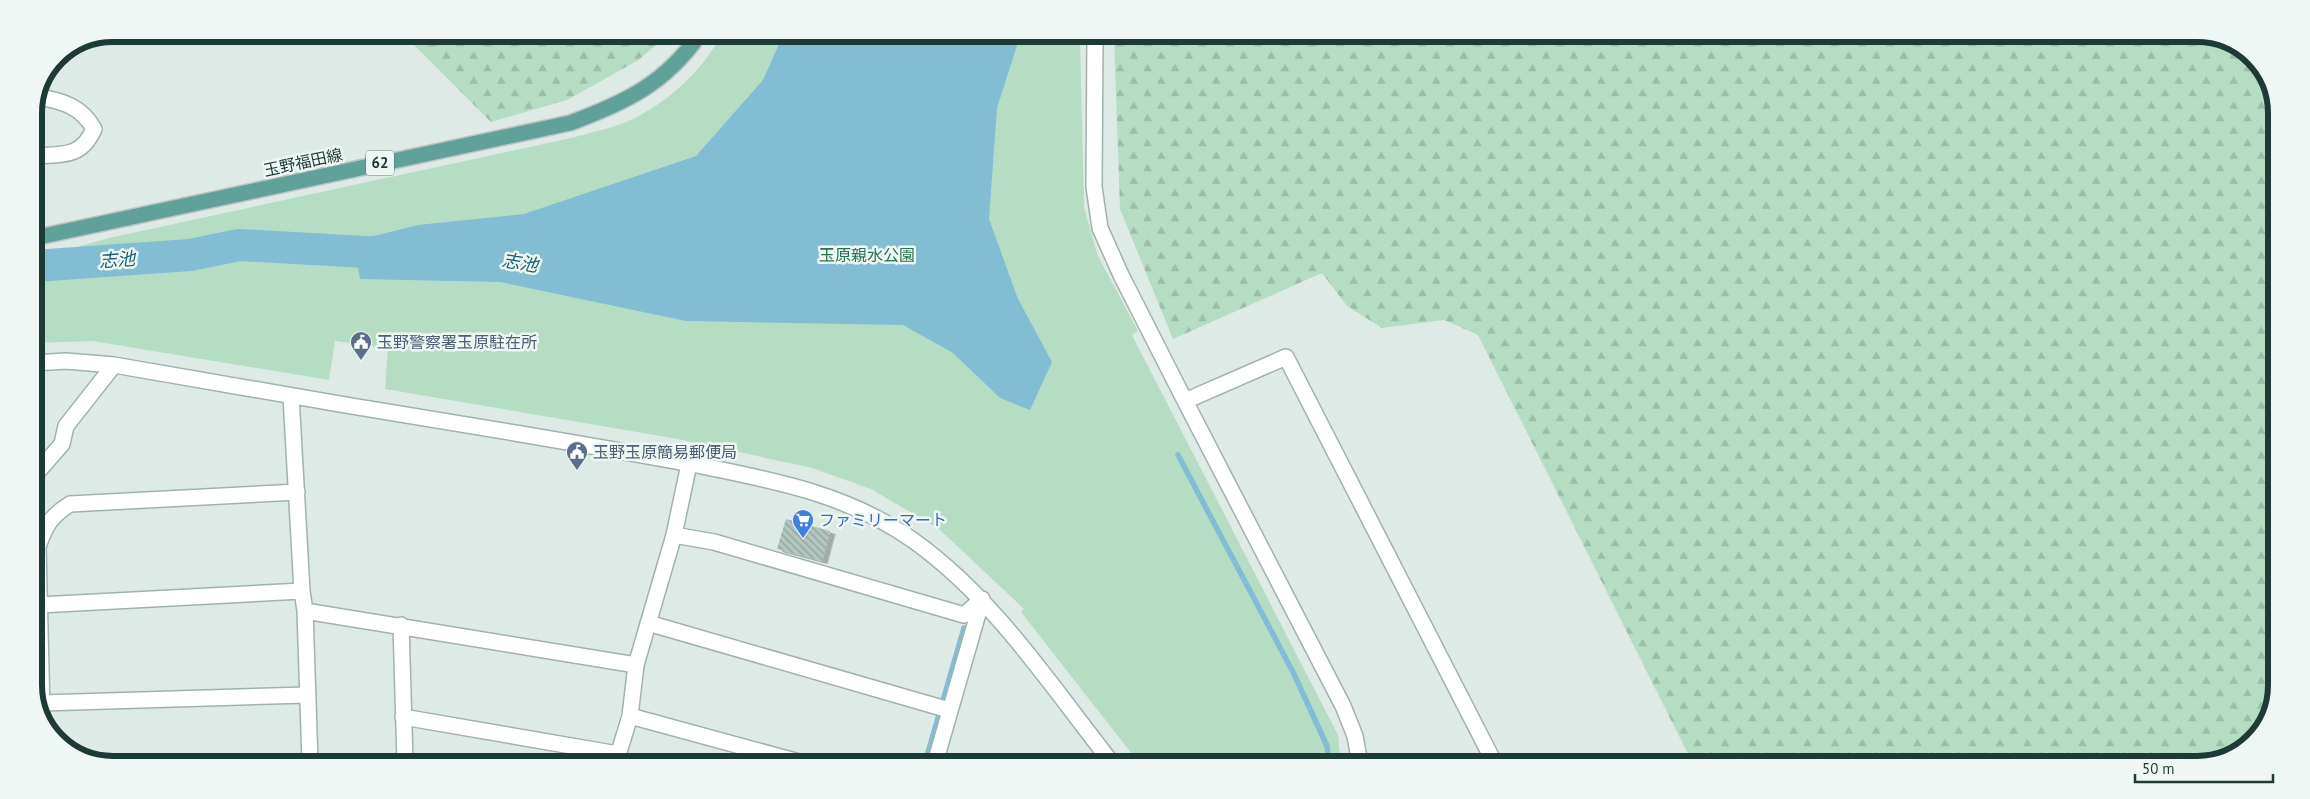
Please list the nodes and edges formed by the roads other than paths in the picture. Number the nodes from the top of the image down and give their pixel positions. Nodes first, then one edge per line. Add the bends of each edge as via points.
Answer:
1 (693, 42) edge
2 (1095, 42) edge
3 (45, 98) edge
4 (43, 155) edge
5 (43, 236) edge
6 (43, 362) edge
7 (114, 365) junction
8 (291, 396) junction
9 (1185, 401) junction
10 (689, 464) junction
11 (43, 466) edge
12 (297, 492) junction
13 (43, 530) edge
14 (674, 535) junction
15 (302, 591) junction
16 (982, 599) junction
17 (43, 605) edge
18 (305, 611) junction
19 (648, 622) junction
20 (400, 625) junction
21 (636, 665) junction
22 (306, 695) junction
23 (46, 707) edge
24 (943, 708) junction
25 (403, 716) junction
26 (630, 716) junction
27 (310, 756) edge
28 (405, 756) edge
29 (607, 756) edge
30 (618, 756) edge
31 (749, 756) edge
32 (936, 756) edge
33 (1106, 756) edge
34 (1359, 756) edge
35 (1491, 756) edge

1 - 5 main road, 玉野福田線 / 62 via 672,68 645,90 614,107 570,123
2 - 9 street via 1094,187 1100,228
3 - 4 street via 60,100 78,109 94,129 89,140 76,153
6 - 7 street
7 - 8 street
7 - 11 street via 66,426 62,444
8 - 10 street
8 - 12 street
9 - 34 street via 1343,706 1355,736
9 - 35 street via 1286,357
10 - 14 street
10 - 16 street via 778,481 829,497 876,518 927,552
12 - 13 street via 70,504 54,514
12 - 15 street
14 - 16 street via 714,542 964,615
14 - 19 street
15 - 17 street
15 - 18 street
16 - 24 street
16 - 33 street
18 - 20 street
18 - 22 street
19 - 21 street
19 - 24 street
20 - 21 street
20 - 25 street
21 - 26 street
22 - 23 street
22 - 27 street
24 - 32 street
25 - 28 street
25 - 29 street
26 - 30 street
26 - 31 street

